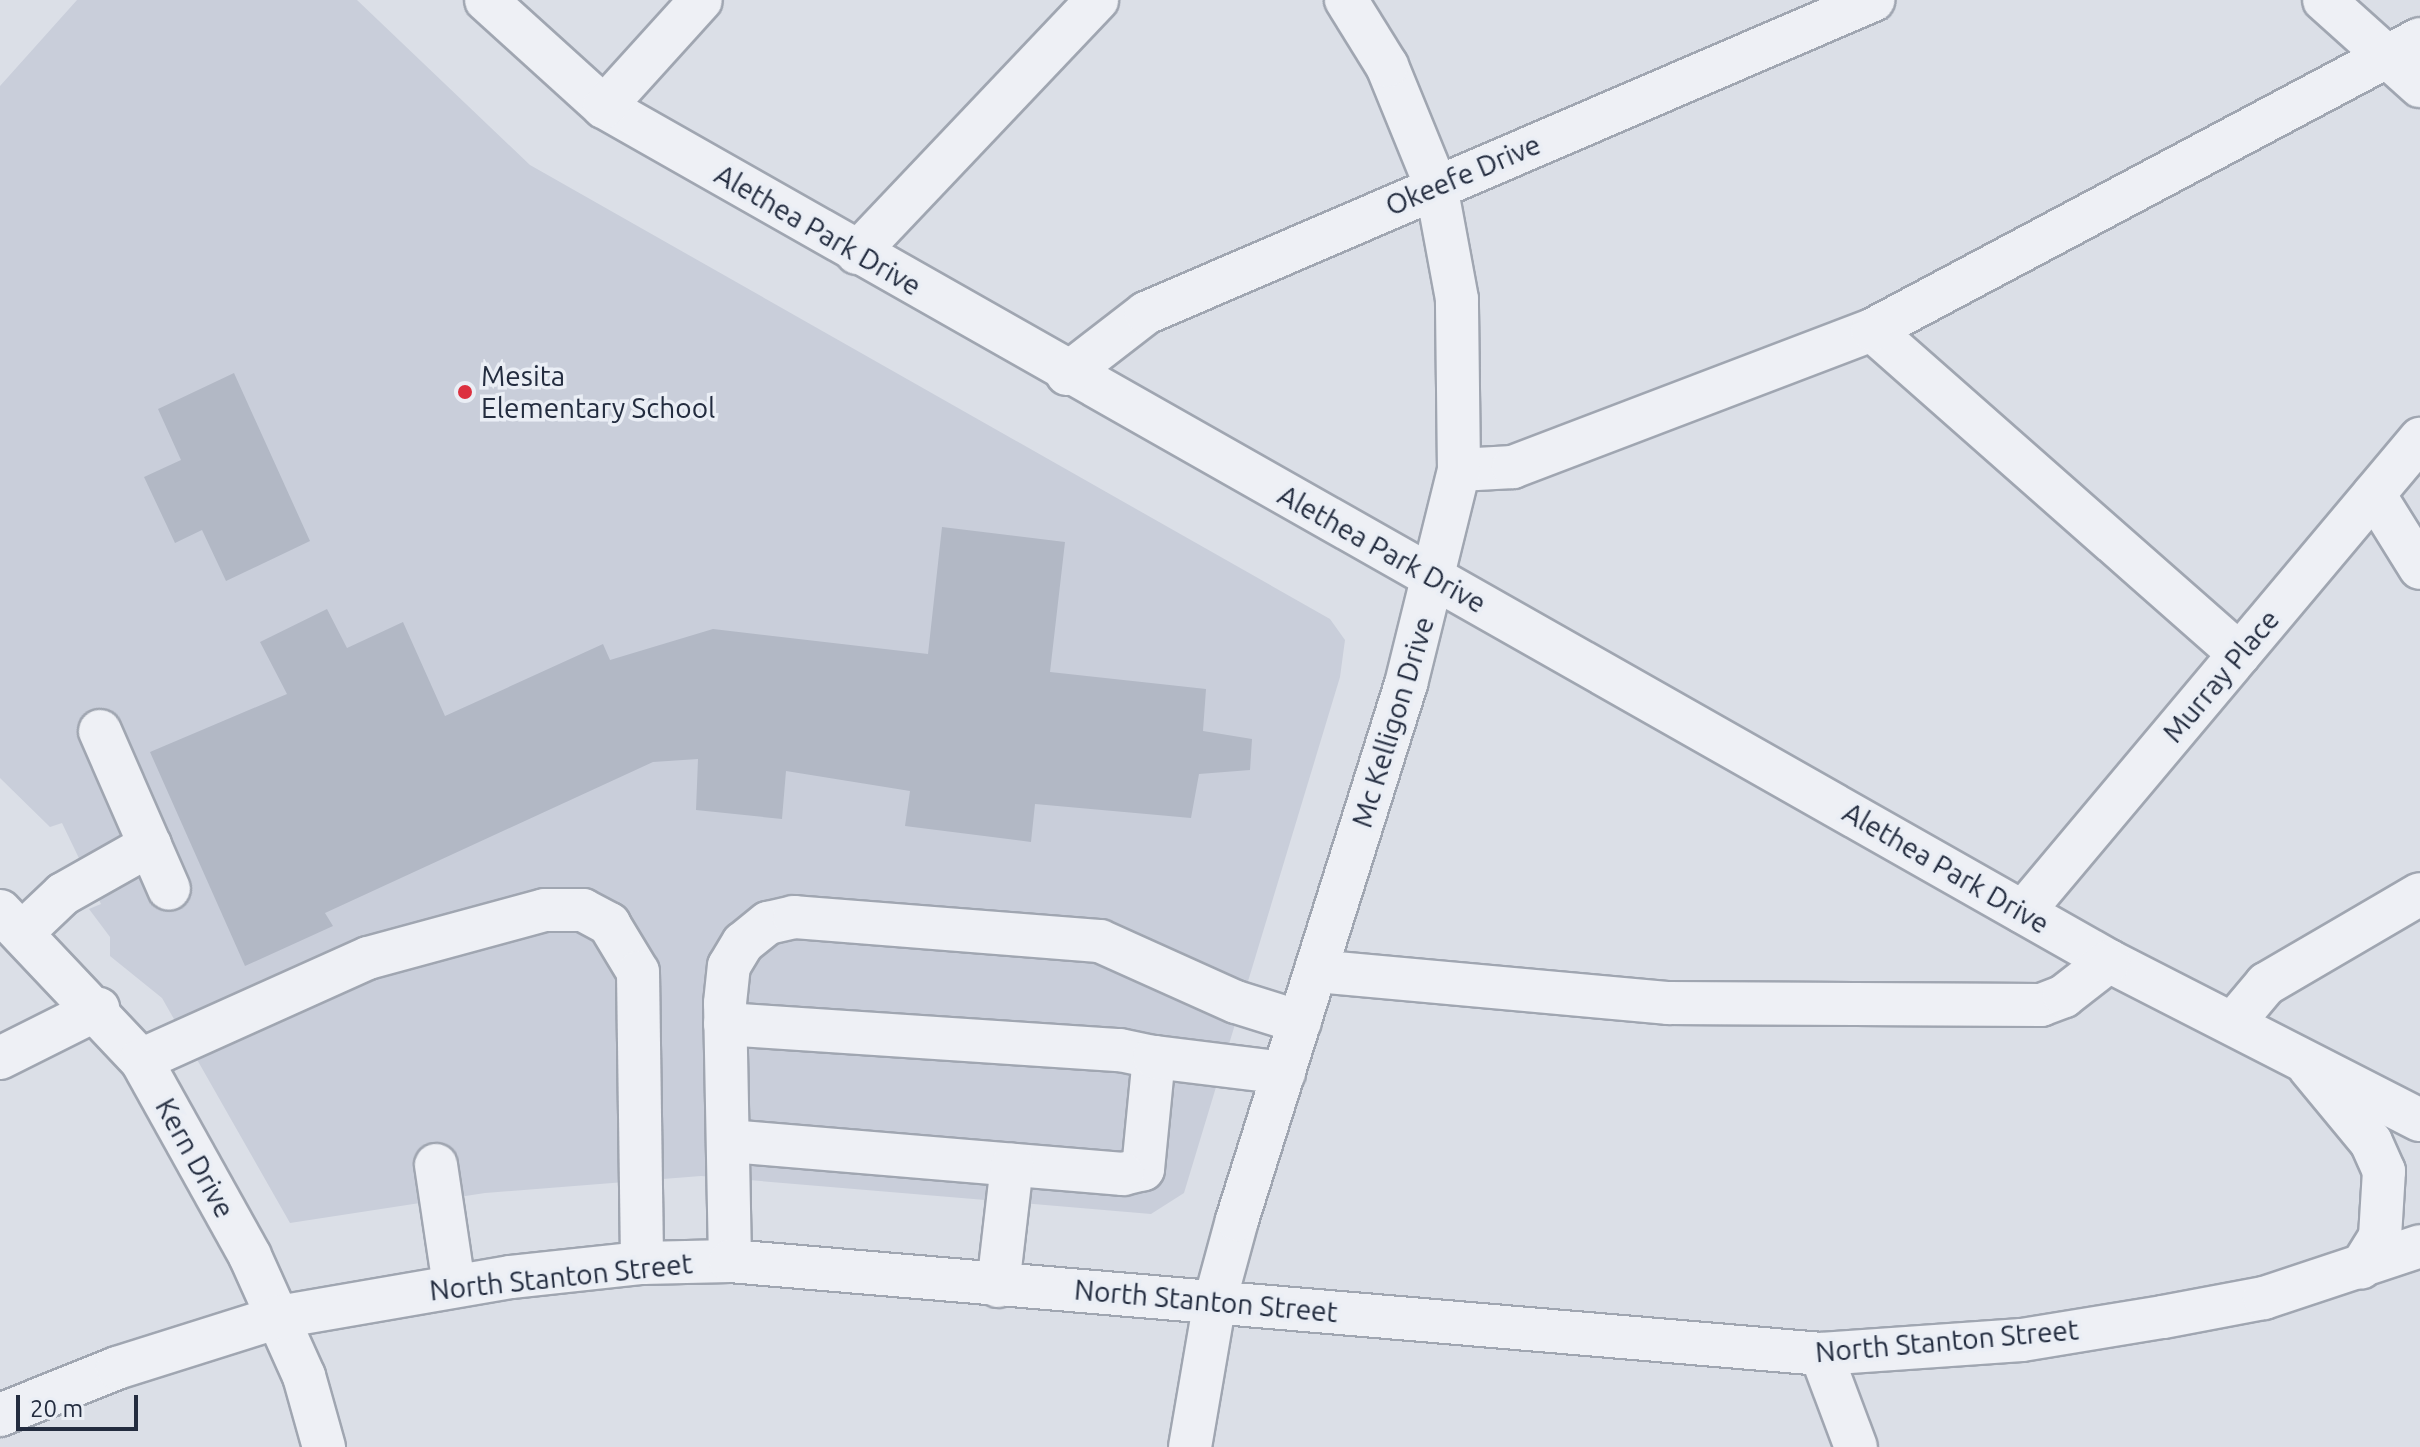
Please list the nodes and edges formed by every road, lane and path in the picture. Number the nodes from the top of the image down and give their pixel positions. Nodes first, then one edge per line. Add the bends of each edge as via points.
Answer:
1 (486, 0) edge
2 (701, 0) edge
3 (1097, 0) edge
4 (1346, 0) edge
5 (1873, 0) edge
6 (2324, 0) edge
7 (2403, 48) edge
8 (2420, 86) edge
9 (604, 107) junction
10 (1436, 186) junction
11 (857, 253) junction
12 (1872, 330) junction
13 (1067, 374) junction
14 (2420, 439) edge
15 (1459, 470) junction
16 (2374, 494) junction
17 (2420, 568) edge
18 (1436, 578) junction
19 (2240, 654) junction
20 (100, 731) dead end
21 (150, 845) junction
22 (169, 889) dead end
23 (2420, 894) edge
24 (2023, 912) junction
25 (12, 922) edge
26 (2109, 961) junction
27 (1316, 971) junction
28 (98, 1009) junction
29 (1300, 1022) junction
30 (2234, 1022) junction
31 (725, 1024) junction
32 (1154, 1057) junction
33 (0, 1058) edge
34 (141, 1060) junction
35 (2303, 1060) junction
36 (1284, 1073) junction
37 (2420, 1120) edge
38 (728, 1141) junction
39 (436, 1165) dead end
40 (1012, 1165) junction
41 (2420, 1246) edge
42 (730, 1261) junction
43 (642, 1263) junction
44 (2361, 1267) junction
45 (454, 1286) junction
46 (998, 1286) junction
47 (1215, 1301) junction
48 (279, 1317) junction
49 (1821, 1354) junction
50 (0, 1415) edge
51 (324, 1447) edge
52 (1190, 1447) edge
53 (1856, 1447) edge

1 - 9 street, Alethea Park Drive
2 - 9 street
3 - 11 street
4 - 10 street, Mc Kelligon Drive via 1387,66
5 - 10 street, Okeefe Drive
6 - 7 street
7 - 8 street
7 - 12 street
9 - 11 street, Alethea Park Drive
10 - 13 street, Okeefe Drive via 1146,313
10 - 15 street, Mc Kelligon Drive via 1457,299 1462,371
11 - 13 street, Alethea Park Drive
12 - 15 street via 1513,467
12 - 19 street
13 - 18 street, Alethea Park Drive
14 - 16 street, Murray Place
15 - 18 street, Mc Kelligon Drive
16 - 17 street
16 - 19 street, Murray Place
18 - 24 street, Alethea Park Drive
18 - 27 street, Mc Kelligon Drive
19 - 24 street, Murray Place
20 - 21 street
21 - 22 street
21 - 25 street
23 - 30 street via 2266,984
24 - 26 street, Alethea Park Drive
25 - 28 street, Kern Drive
26 - 27 street via 2064,996 2041,1005 1668,1003
26 - 30 street, Alethea Park Drive
27 - 29 street, Mc Kelligon Drive
28 - 33 street
28 - 34 street, Kern Drive
29 - 31 street via 1236,1002 1100,941 794,917 768,923 743,943 729,966
29 - 36 street, Mc Kelligon Drive
30 - 35 street, Alethea Park Drive
31 - 32 street via 1120,1050
31 - 38 street
32 - 36 street
32 - 40 street via 1143,1169 1123,1174
34 - 43 street via 368,958 545,910 583,910 609,924 638,972
34 - 48 street, Kern Drive
35 - 37 street, Alethea Park Drive
35 - 44 street, Alethea Park Drive via 2371,1142 2384,1171 2380,1237
36 - 47 street, Mc Kelligon Drive
38 - 40 street
38 - 42 street
39 - 45 street
40 - 46 street
41 - 44 street, North Stanton Street
42 - 43 street, North Stanton Street
42 - 46 street, North Stanton Street
43 - 45 street, North Stanton Street
44 - 49 street, North Stanton Street via 2264,1298 2038,1338
45 - 48 street, North Stanton Street
46 - 47 street, North Stanton Street
47 - 49 street, North Stanton Street
47 - 52 street, Mc Kelligon Drive
48 - 50 street, North Stanton Street via 117,1368
48 - 51 street, Kern Drive
49 - 53 street

